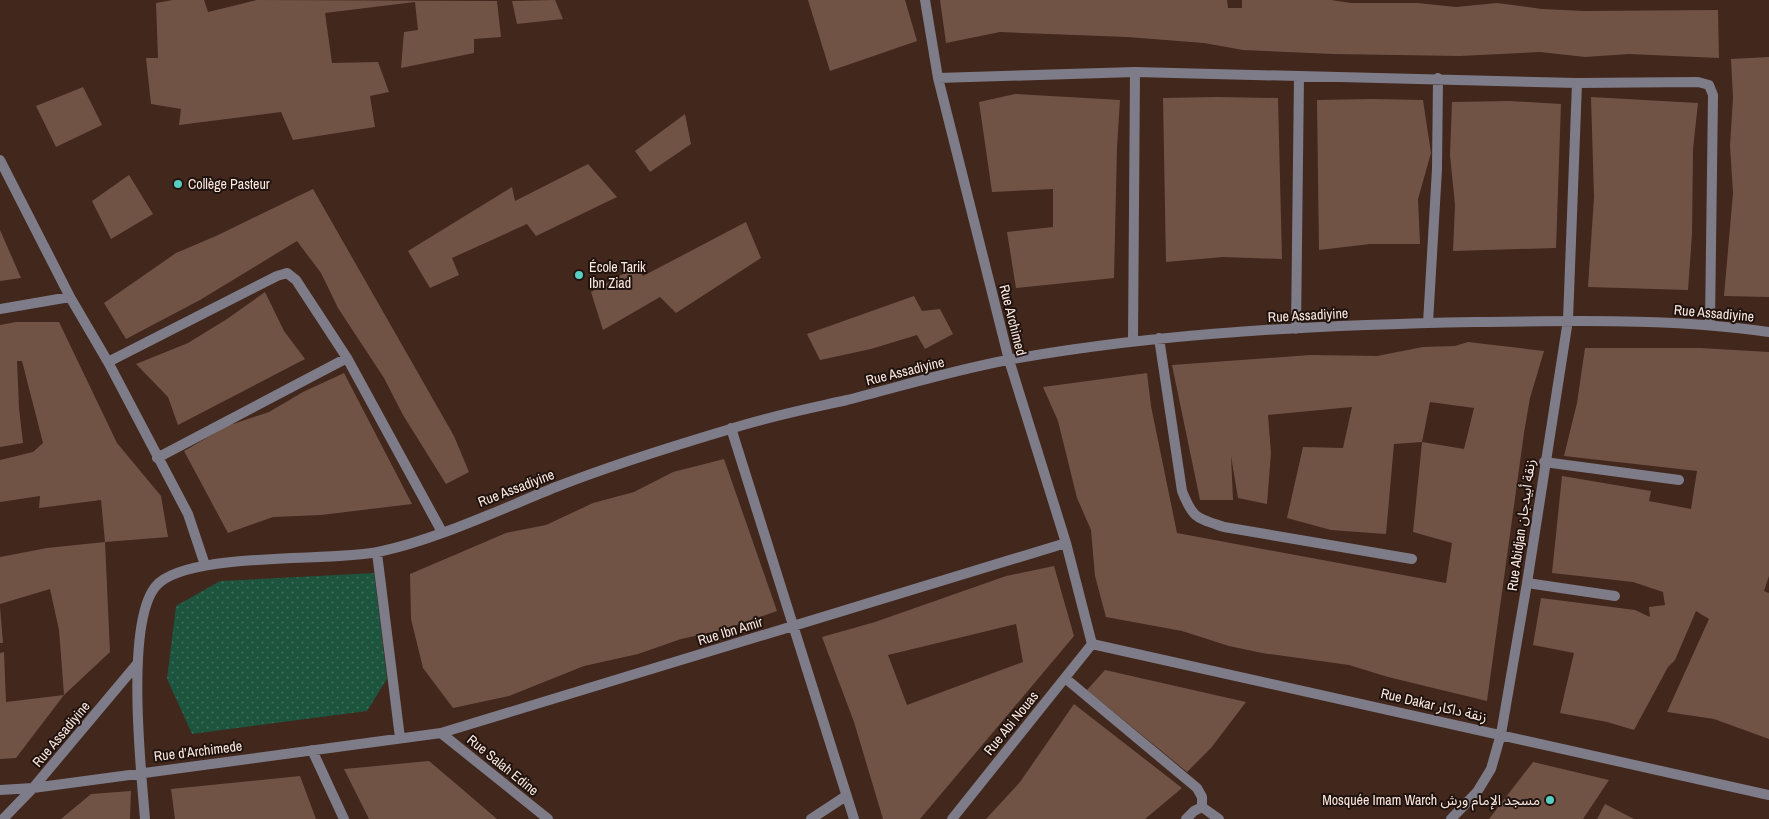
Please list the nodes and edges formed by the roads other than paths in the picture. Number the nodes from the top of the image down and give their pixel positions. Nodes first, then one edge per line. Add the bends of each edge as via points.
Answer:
1 (926, 0) edge
2 (1135, 72) junction
3 (1300, 76) junction
4 (938, 78) junction
5 (1438, 78) junction
6 (1577, 83) junction
7 (0, 160) edge
8 (70, 297) junction
9 (0, 309) edge
10 (1568, 320) junction
11 (1428, 323) junction
12 (1710, 323) junction
13 (1296, 329) junction
14 (1769, 332) edge
15 (1159, 338) junction
16 (1133, 341) junction
17 (347, 358) junction
18 (1009, 360) junction
19 (108, 362) junction
20 (731, 428) junction
21 (158, 458) junction
22 (1544, 462) junction
23 (1679, 480) dead end
24 (442, 532) junction
25 (1066, 544) junction
26 (377, 553) junction
27 (1412, 559) dead end
28 (205, 565) junction
29 (1527, 584) junction
30 (1615, 596) dead end
31 (792, 626) junction
32 (1092, 644) junction
33 (137, 664) junction
34 (1065, 678) junction
35 (441, 733) junction
36 (1501, 734) junction
37 (400, 738) junction
38 (312, 750) junction
39 (141, 772) junction
40 (33, 788) junction
41 (0, 790) edge
42 (1769, 795) edge
43 (846, 796) junction
44 (1202, 807) junction
45 (3, 819) edge
46 (145, 819) edge
47 (344, 819) edge
48 (548, 819) edge
49 (811, 819) edge
50 (854, 819) edge
51 (952, 819) edge
52 (1186, 819) edge
53 (1219, 819) edge
54 (1451, 819) edge

1 - 4 street, Rue Archimed
2 - 3 street
2 - 4 street
2 - 16 street
3 - 5 street
3 - 13 street
4 - 18 street, Rue Archimed
5 - 6 street
5 - 11 street via 1437,169
6 - 10 street, Rue Abidjan زنقة أبيدجان
6 - 12 street via 1709,84 1714,95
7 - 8 street
8 - 9 street
8 - 19 street
10 - 11 street, Rue Assadiyine
10 - 12 street, Rue Assadiyine
10 - 22 street, Rue Abidjan زنقة أبيدجان
11 - 13 street, Rue Assadiyine
12 - 14 street, Rue Assadiyine
13 - 15 street, Rue Assadiyine
15 - 16 street, Rue Assadiyine
15 - 27 street via 1182,491 1196,518 1224,527
16 - 18 street, Rue Assadiyine
17 - 19 street via 296,280 287,273
17 - 21 street
17 - 24 street
18 - 20 street, Rue Assadiyine
18 - 25 street, Rue Archimed
19 - 21 street
20 - 24 street, Rue Assadiyine via 562,484
20 - 31 street
21 - 28 street via 188,514
22 - 23 street
22 - 29 street, Rue Abidjan زنقة أبيدجان
24 - 26 street, Rue Assadiyine
25 - 31 street, Rue Ibn Amir
25 - 32 street, Rue Archimed
26 - 28 street, Rue Assadiyine
26 - 37 street
28 - 33 street, Rue Assadiyine via 166,577 154,588 146,604
29 - 30 street
29 - 36 street, Rue Abidjan زنقة أبيدجان
31 - 35 street, Rue Ibn Amir
31 - 43 street
32 - 34 street, Rue Abi Nouas
32 - 36 street, Rue Dakar زنقة داكار
33 - 39 street, Rue Assadiyine
33 - 40 street, Rue Assadiyine
34 - 44 street via 1197,788 1202,797
34 - 51 street, Rue Abi Nouas
35 - 37 street, Rue Ibn Amir
35 - 48 street, Rue Salah Edine
36 - 42 street, Rue Dakar زنقة داكار
36 - 54 street, Rue Abidjan زنقة أبيدجان via 1491,769 1477,792
37 - 38 street, Rue d’Archimede
38 - 39 street, Rue d’Archimede
38 - 47 street
39 - 40 street, Rue d’Archimede
39 - 46 street, Rue Assadiyine
40 - 41 street, Rue d’Archimede
40 - 45 street, Rue Assadiyine
43 - 49 street
43 - 50 street
44 - 52 street
44 - 53 street

